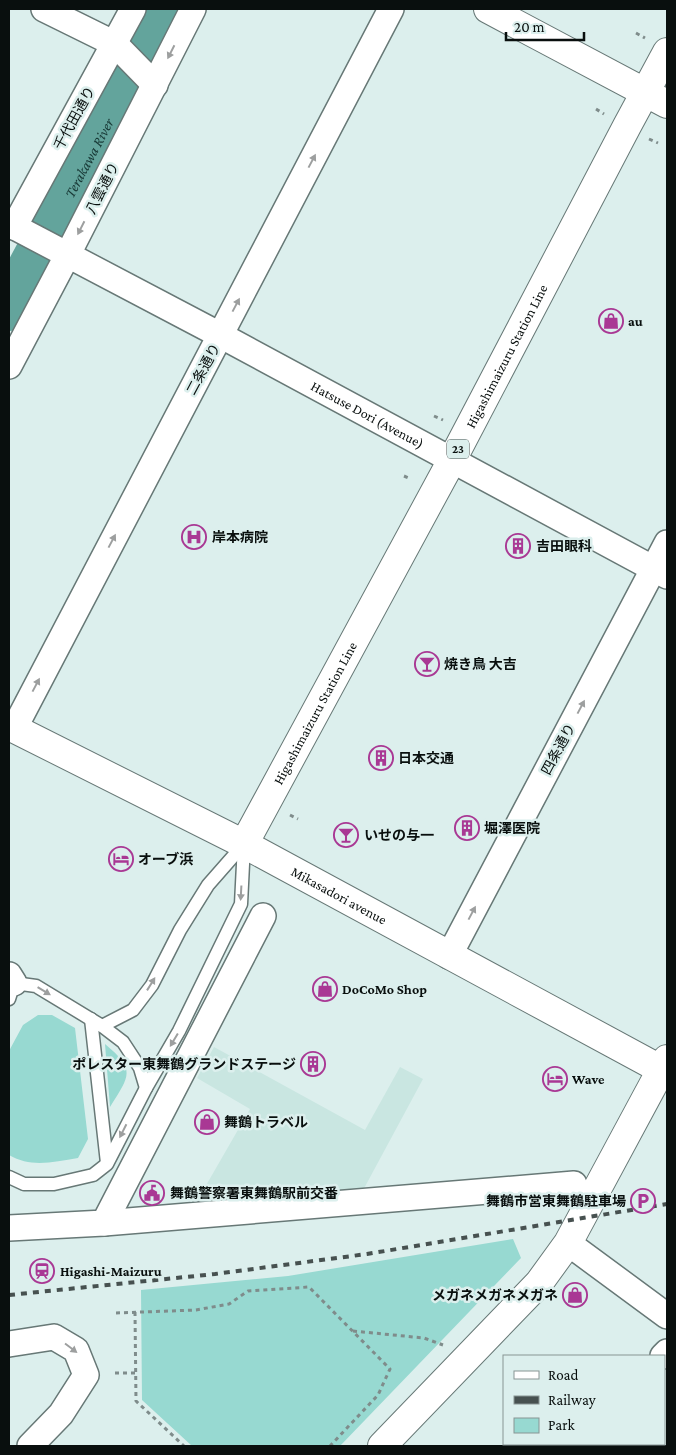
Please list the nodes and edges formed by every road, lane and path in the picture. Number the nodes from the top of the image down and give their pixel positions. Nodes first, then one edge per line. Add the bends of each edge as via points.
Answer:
1 (44, 9) edge
2 (133, 9) edge
3 (193, 9) edge
4 (391, 9) edge
5 (488, 9) edge
6 (119, 48) junction
7 (667, 52) edge
8 (150, 81) junction
9 (656, 97) edge
10 (16, 228) edge
11 (62, 252) junction
12 (220, 335) junction
13 (9, 366) edge
14 (452, 460) junction
15 (667, 543) edge
16 (661, 572) edge
17 (12, 727) edge
18 (244, 844) junction
19 (263, 916) dead end
20 (449, 956) junction
21 (11, 986) edge
22 (91, 1019) junction
23 (102, 1026) junction
24 (665, 1067) edge
25 (146, 1088) junction
26 (107, 1164) junction
27 (9, 1177) edge
28 (574, 1184) dead end
29 (104, 1223) junction
30 (9, 1228) edge
31 (568, 1244) junction
32 (662, 1304) edge
33 (135, 1312) junction
34 (116, 1313) dead end
35 (352, 1330) junction
36 (9, 1344) edge
37 (447, 1347) dead end
38 (115, 1373) dead end
39 (136, 1373) junction
40 (389, 1444) edge
41 (30, 1446) edge
42 (184, 1446) edge
43 (330, 1446) edge

1 - 6 street
2 - 6 street, 千代田通り
3 -> 8 street, 八雲通り
12 -> 4 street, 二条通り
5 - 9 street
6 - 8 street
6 - 10 street, 千代田通り
7 - 9 street, Higashimaizuru Station Line / 23
8 -> 11 street, 八雲通り
9 - 14 street, Higashimaizuru Station Line / 23
10 - 11 street, Hatsuse Dori (Avenue)
11 - 12 street, Hatsuse Dori (Avenue)
11 - 13 street, 八雲通り
12 - 14 street, Hatsuse Dori (Avenue)
17 -> 12 street, 二条通り
14 - 16 street, Hatsuse Dori (Avenue)
14 - 18 street, Higashimaizuru Station Line / 23
15 - 16 street, 四条通り
20 -> 16 street, 四条通り
17 - 18 street, Mikasadori avenue
18 - 20 street, Mikasadori avenue
23 -> 18 lane via 133,1010 152,985 208,885
18 -> 25 lane via 241,904 179,1031
19 - 29 street
20 - 24 street, Mikasadori avenue
21 -> 22 lane via 36,986
22 - 23 lane
22 - 26 lane
23 - 25 lane via 123,1042 140,1068
24 - 31 street
25 -> 26 lane
26 - 27 lane via 93,1174 54,1184 24,1184
28 - 29 street
29 - 30 street
31 - 32 street
31 - 40 street via 539,1283
33 - 34 path
33 - 35 path via 196,1310 229,1304 248,1291 309,1287
33 - 39 path
35 - 37 path via 424,1338
35 - 43 path via 390,1369 378,1395
36 -> 41 street via 54,1337 76,1350 86,1375 61,1414
38 - 39 path
39 - 42 path via 136,1401

